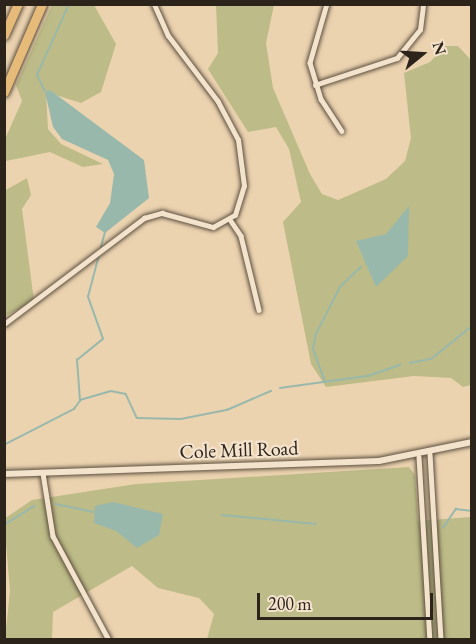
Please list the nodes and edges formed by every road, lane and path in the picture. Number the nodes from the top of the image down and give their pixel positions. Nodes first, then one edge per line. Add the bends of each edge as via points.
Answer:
1 (18, 4) edge
2 (42, 4) edge
3 (154, 4) edge
4 (327, 4) edge
5 (423, 4) edge
6 (4, 35) edge
7 (315, 85) junction
8 (4, 92) edge
9 (342, 131) dead end
10 (231, 221) junction
11 (259, 310) dead end
12 (4, 324) edge
13 (471, 442) edge
14 (430, 454) junction
15 (419, 457) junction
16 (43, 473) junction
17 (4, 474) edge
18 (109, 639) edge
19 (430, 639) edge
20 (441, 639) edge

1 - 6 highway
2 - 8 highway
3 - 10 street via 168,36 218,102 238,140 244,186
4 - 7 street via 310,63
5 - 7 street via 420,30 397,58
7 - 9 street
10 - 11 street via 241,236
10 - 12 street via 203,227 156,214 108,244
13 - 14 street, Cole Mill Road
14 - 15 street, Cole Mill Road
14 - 20 street
15 - 16 street, Cole Mill Road
15 - 19 street
16 - 17 street, Cole Mill Road
16 - 18 street via 53,536

